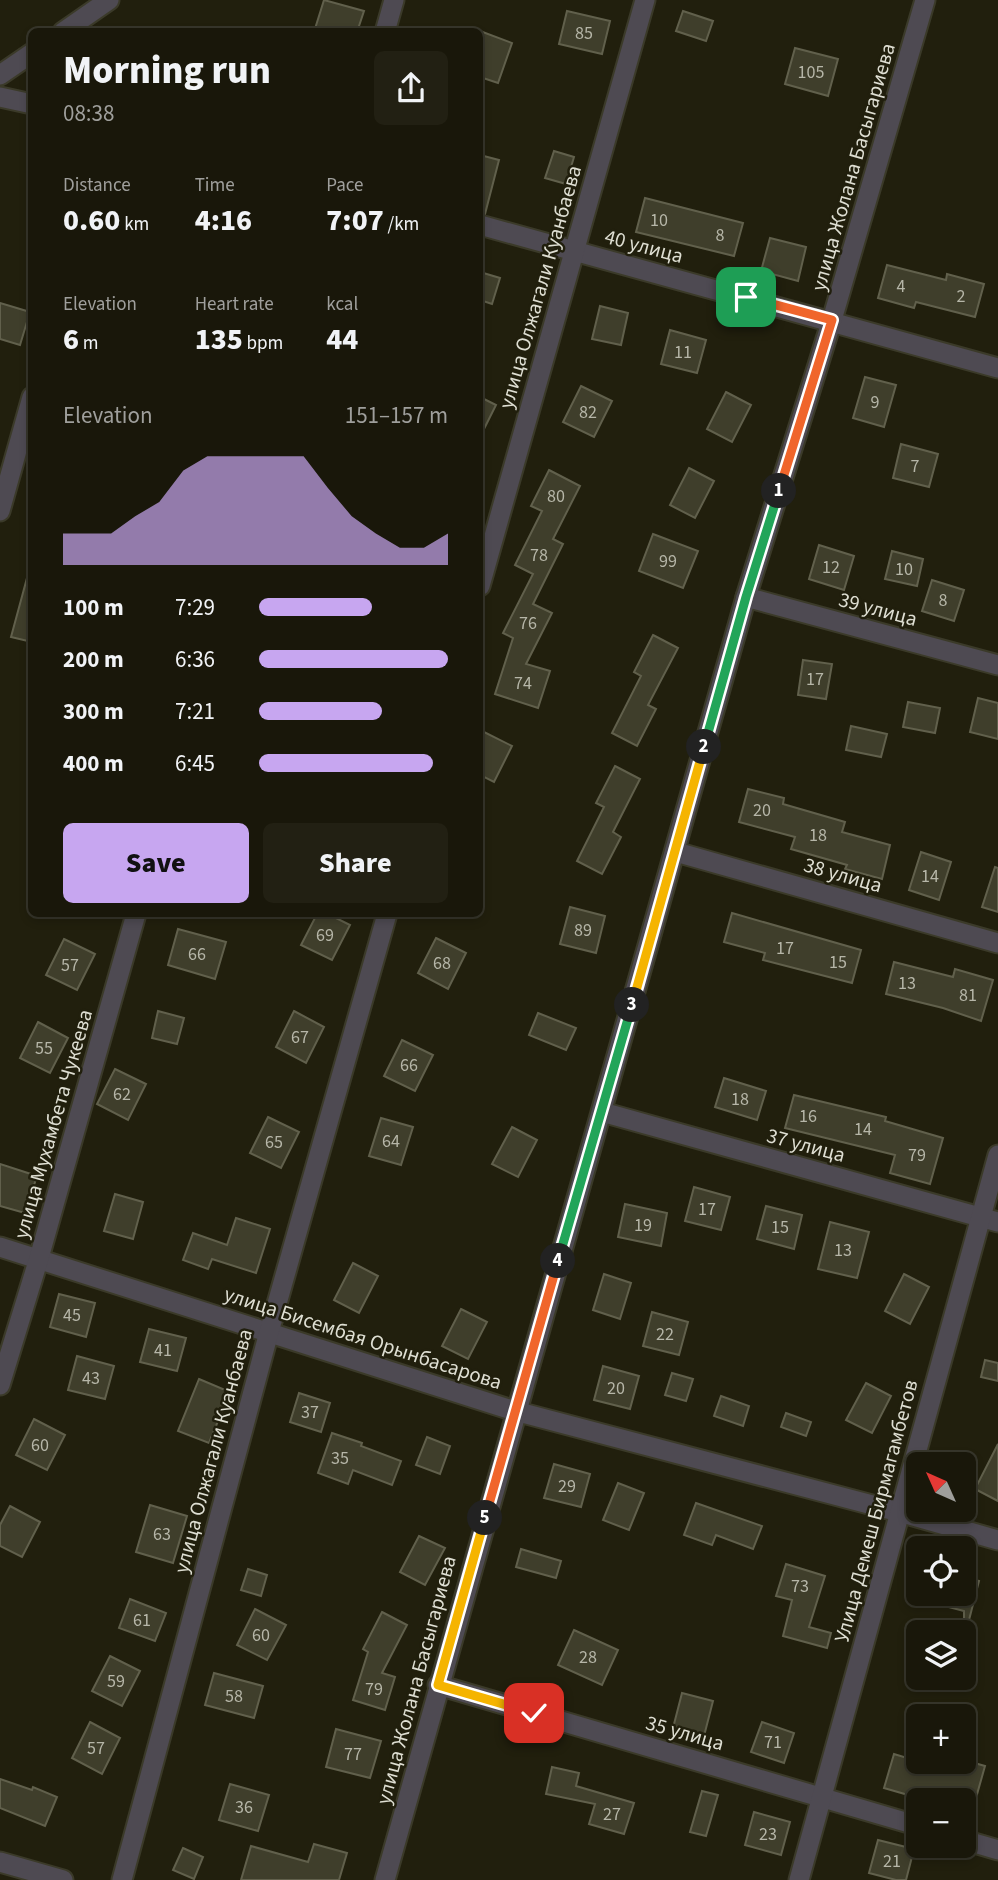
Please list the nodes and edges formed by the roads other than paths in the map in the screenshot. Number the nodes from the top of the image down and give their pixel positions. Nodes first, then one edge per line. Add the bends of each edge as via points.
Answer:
1 (109, 0) edge
2 (394, 0) edge
3 (645, 0) edge
4 (925, 0) edge
5 (69, 28) edge
6 (386, 28) edge
7 (28, 56) edge
8 (0, 75) edge
9 (0, 97) edge
10 (28, 103) edge
11 (483, 226) edge
12 (574, 251) junction
13 (832, 320) junction
14 (998, 368) edge
15 (28, 411) edge
16 (0, 512) edge
17 (483, 575) edge
18 (746, 597) junction
19 (998, 665) edge
20 (676, 852) junction
21 (135, 917) edge
22 (386, 917) edge
23 (998, 943) edge
24 (602, 1112) junction
25 (998, 1155) edge
26 (989, 1219) edge
27 (0, 1247) edge
28 (39, 1258) junction
29 (269, 1332) junction
30 (0, 1385) edge
31 (515, 1411) junction
32 (899, 1512) junction
33 (998, 1540) edge
34 (438, 1685) junction
35 (822, 1797) junction
36 (906, 1822) edge
37 (976, 1844) edge
38 (998, 1850) edge
39 (0, 1862) edge
40 (63, 1880) edge
41 (122, 1880) edge
42 (385, 1880) edge
43 (799, 1880) edge

1 - 5 street
2 - 6 street
3 - 12 street, улица Олжагали Куанбаева
4 - 13 street, улица Жолана Басыгариева
7 - 8 street
9 - 10 street
11 - 12 street, 40 улица
12 - 13 street, 40 улица
12 - 17 street, улица Олжагали Куанбаева
13 - 14 street, 40 улица
13 - 18 street, улица Жолана Басыгариева
15 - 16 street
18 - 19 street, 39 улица
18 - 20 street, улица Жолана Басыгариева
20 - 23 street, 38 улица
20 - 24 street, улица Жолана Басыгариева
21 - 28 street, улица Мухамбета Чукеева
22 - 29 street, улица Олжагали Куанбаева
24 - 26 street, 37 улица
24 - 31 street, улица Жолана Басыгариева
25 - 26 street, Улица Демеш Бирмагамбетов
26 - 32 street, Улица Демеш Бирмагамбетов
27 - 28 street, улица Бисембая Орынбасарова
28 - 29 street, улица Бисембая Орынбасарова
28 - 30 street, улица Мухамбета Чукеева
29 - 31 street, улица Бисембая Орынбасарова
29 - 41 street, улица Олжагали Куанбаева
31 - 32 street, улица Бисембая Орынбасарова
31 - 34 street, улица Жолана Басыгариева
32 - 33 street, улица Бисембая Орынбасарова
32 - 35 street, Улица Демеш Бирмагамбетов
34 - 35 street, 35 улица
34 - 42 street, улица Жолана Басыгариева
35 - 36 street, 35 улица
35 - 43 street, Улица Демеш Бирмагамбетов
37 - 38 street
39 - 40 street

